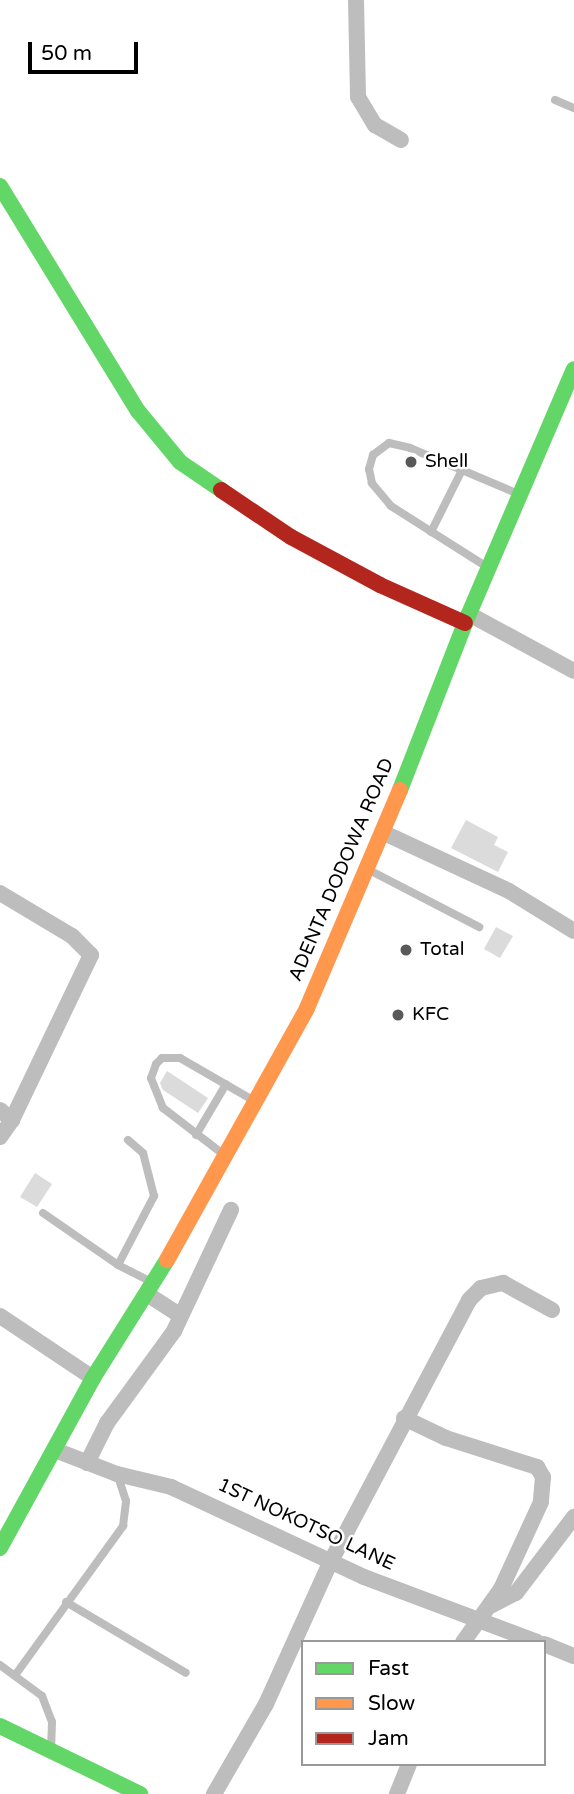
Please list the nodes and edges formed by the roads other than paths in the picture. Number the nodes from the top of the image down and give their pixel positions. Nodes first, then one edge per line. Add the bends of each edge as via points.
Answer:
1 (356, 0) edge
2 (555, 100) dead end
3 (574, 108) edge
4 (401, 140) dead end
5 (0, 186) edge
6 (574, 369) edge
7 (462, 470) junction
8 (521, 495) junction
9 (431, 532) junction
10 (489, 568) junction
11 (467, 618) junction
12 (574, 671) edge
13 (382, 832) junction
14 (369, 870) junction
15 (0, 892) edge
16 (479, 927) dead end
17 (574, 931) edge
18 (226, 1083) junction
19 (255, 1101) junction
20 (6, 1115) edge
21 (196, 1135) junction
22 (0, 1137) edge
23 (128, 1140) dead end
24 (225, 1156) junction
25 (232, 1210) dead end
26 (43, 1213) dead end
27 (118, 1265) junction
28 (150, 1289) junction
29 (552, 1310) dead end
30 (181, 1315) junction
31 (0, 1316) edge
32 (93, 1378) junction
33 (404, 1418) junction
34 (55, 1451) junction
35 (87, 1463) junction
36 (117, 1474) junction
37 (574, 1517) edge
38 (0, 1548) edge
39 (331, 1561) junction
40 (65, 1602) junction
41 (490, 1606) junction
42 (477, 1620) junction
43 (464, 1640) edge
44 (532, 1640) edge
45 (546, 1645) edge
46 (574, 1656) edge
47 (0, 1665) edge
48 (187, 1673) dead end
49 (16, 1674) junction
50 (0, 1726) edge
51 (51, 1750) junction
52 (408, 1766) edge
53 (140, 1794) edge
54 (214, 1794) edge
55 (397, 1794) edge

1 - 4 street via 358,97 375,125
2 - 3 lane
5 - 11 main road via 91,341 138,411 180,462 291,537 380,586
6 - 8 main road, ADENTA DODOWA ROAD
7 - 8 lane
7 - 9 lane
7 - 9 lane via 389,443 373,455 369,469 376,492
8 - 10 main road, ADENTA DODOWA ROAD
9 - 10 lane
10 - 11 main road, ADENTA DODOWA ROAD
11 - 12 street
11 - 13 main road, ADENTA DODOWA ROAD
13 - 14 main road, ADENTA DODOWA ROAD
13 - 17 street via 509,891
14 - 16 lane
14 - 19 main road, ADENTA DODOWA ROAD via 307,1008
15 - 20 street via 72,936 91,955
18 - 19 lane
18 - 21 lane
18 - 21 lane via 171,1055 156,1065 151,1078 163,1108
19 - 24 main road, ADENTA DODOWA ROAD
20 - 22 street
21 - 24 lane
23 - 27 lane via 143,1153 155,1195
24 - 28 main road, ADENTA DODOWA ROAD
25 - 30 street
26 - 27 lane
27 - 28 lane
28 - 30 street
28 - 32 main road, ADENTA DODOWA ROAD
29 - 33 street via 516,1286 492,1283 481,1289 469,1300
30 - 35 street via 157,1359 101,1433
31 - 32 street
32 - 34 main road, ADENTA DODOWA ROAD
33 - 39 street
33 - 41 street via 541,1471 541,1503
34 - 35 street, 1ST NOKOTSO LANE
34 - 38 main road, ADENTA DODOWA ROAD
35 - 36 street, 1ST NOKOTSO LANE
36 - 39 street, 1ST NOKOTSO LANE via 171,1487
36 - 40 lane via 126,1501 123,1526
37 - 41 street via 516,1592
39 - 42 street, 1ST NOKOTSO LANE
39 - 54 street via 266,1704
40 - 48 lane
40 - 49 lane
41 - 42 street
42 - 43 street
42 - 44 street, 1ST NOKOTSO LANE
45 - 46 street
47 - 49 lane
49 - 51 lane via 42,1696 52,1722
50 - 51 main road
51 - 53 main road
52 - 55 street

